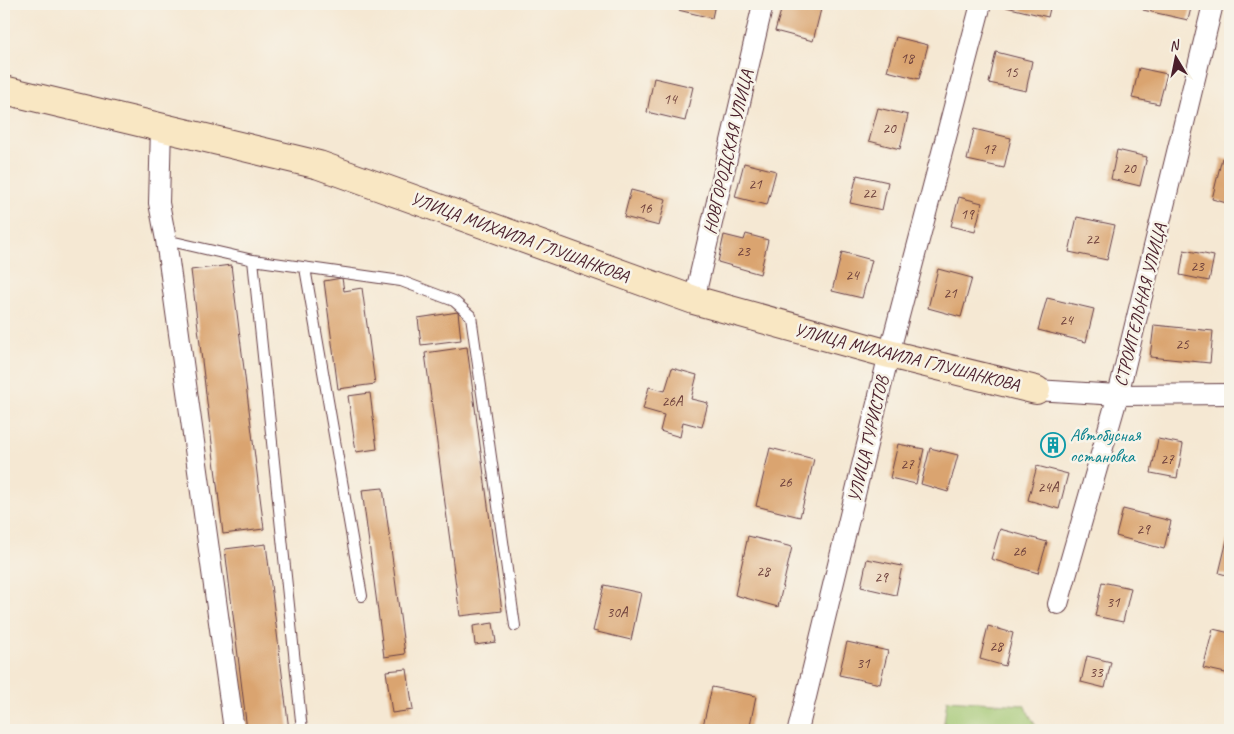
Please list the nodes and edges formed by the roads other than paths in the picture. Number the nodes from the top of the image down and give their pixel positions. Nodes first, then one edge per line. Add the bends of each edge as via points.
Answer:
1 (763, 4) edge
2 (982, 4) edge
3 (1214, 4) edge
4 (4, 90) edge
5 (161, 127) junction
6 (166, 240) junction
7 (253, 260) junction
8 (305, 268) junction
9 (694, 300) junction
10 (889, 354) junction
11 (1036, 390) joint
12 (1230, 394) edge
13 (1118, 395) junction
14 (362, 596) dead end
15 (1058, 604) dead end
16 (515, 626) dead end
17 (234, 730) edge
18 (302, 730) edge
19 (798, 730) edge

1 - 9 street, НОВГОРОДСКАЯ УЛИЦА
2 - 10 street, УЛИЦА ТУРИСТОВ
3 - 13 street, СТРОИТЕЛЬНАЯ УЛИЦА
4 - 5 street, УЛИЦА МИХАИЛА ГЛУШАНКОВА
5 - 6 street via 159,203
5 - 9 street, УЛИЦА МИХАИЛА ГЛУШАНКОВА via 319,165
6 - 7 lane
6 - 17 street
7 - 8 lane
7 - 18 lane
8 - 14 lane
8 - 16 lane via 400,281 454,301 471,316
9 - 10 street, УЛИЦА МИХАИЛА ГЛУШАНКОВА
10 - 11 street, УЛИЦА МИХАИЛА ГЛУШАНКОВА
10 - 19 street, УЛИЦА ТУРИСТОВ
11 - 13 street
12 - 13 street
13 - 15 street, СТРОИТЕЛЬНАЯ УЛИЦА

